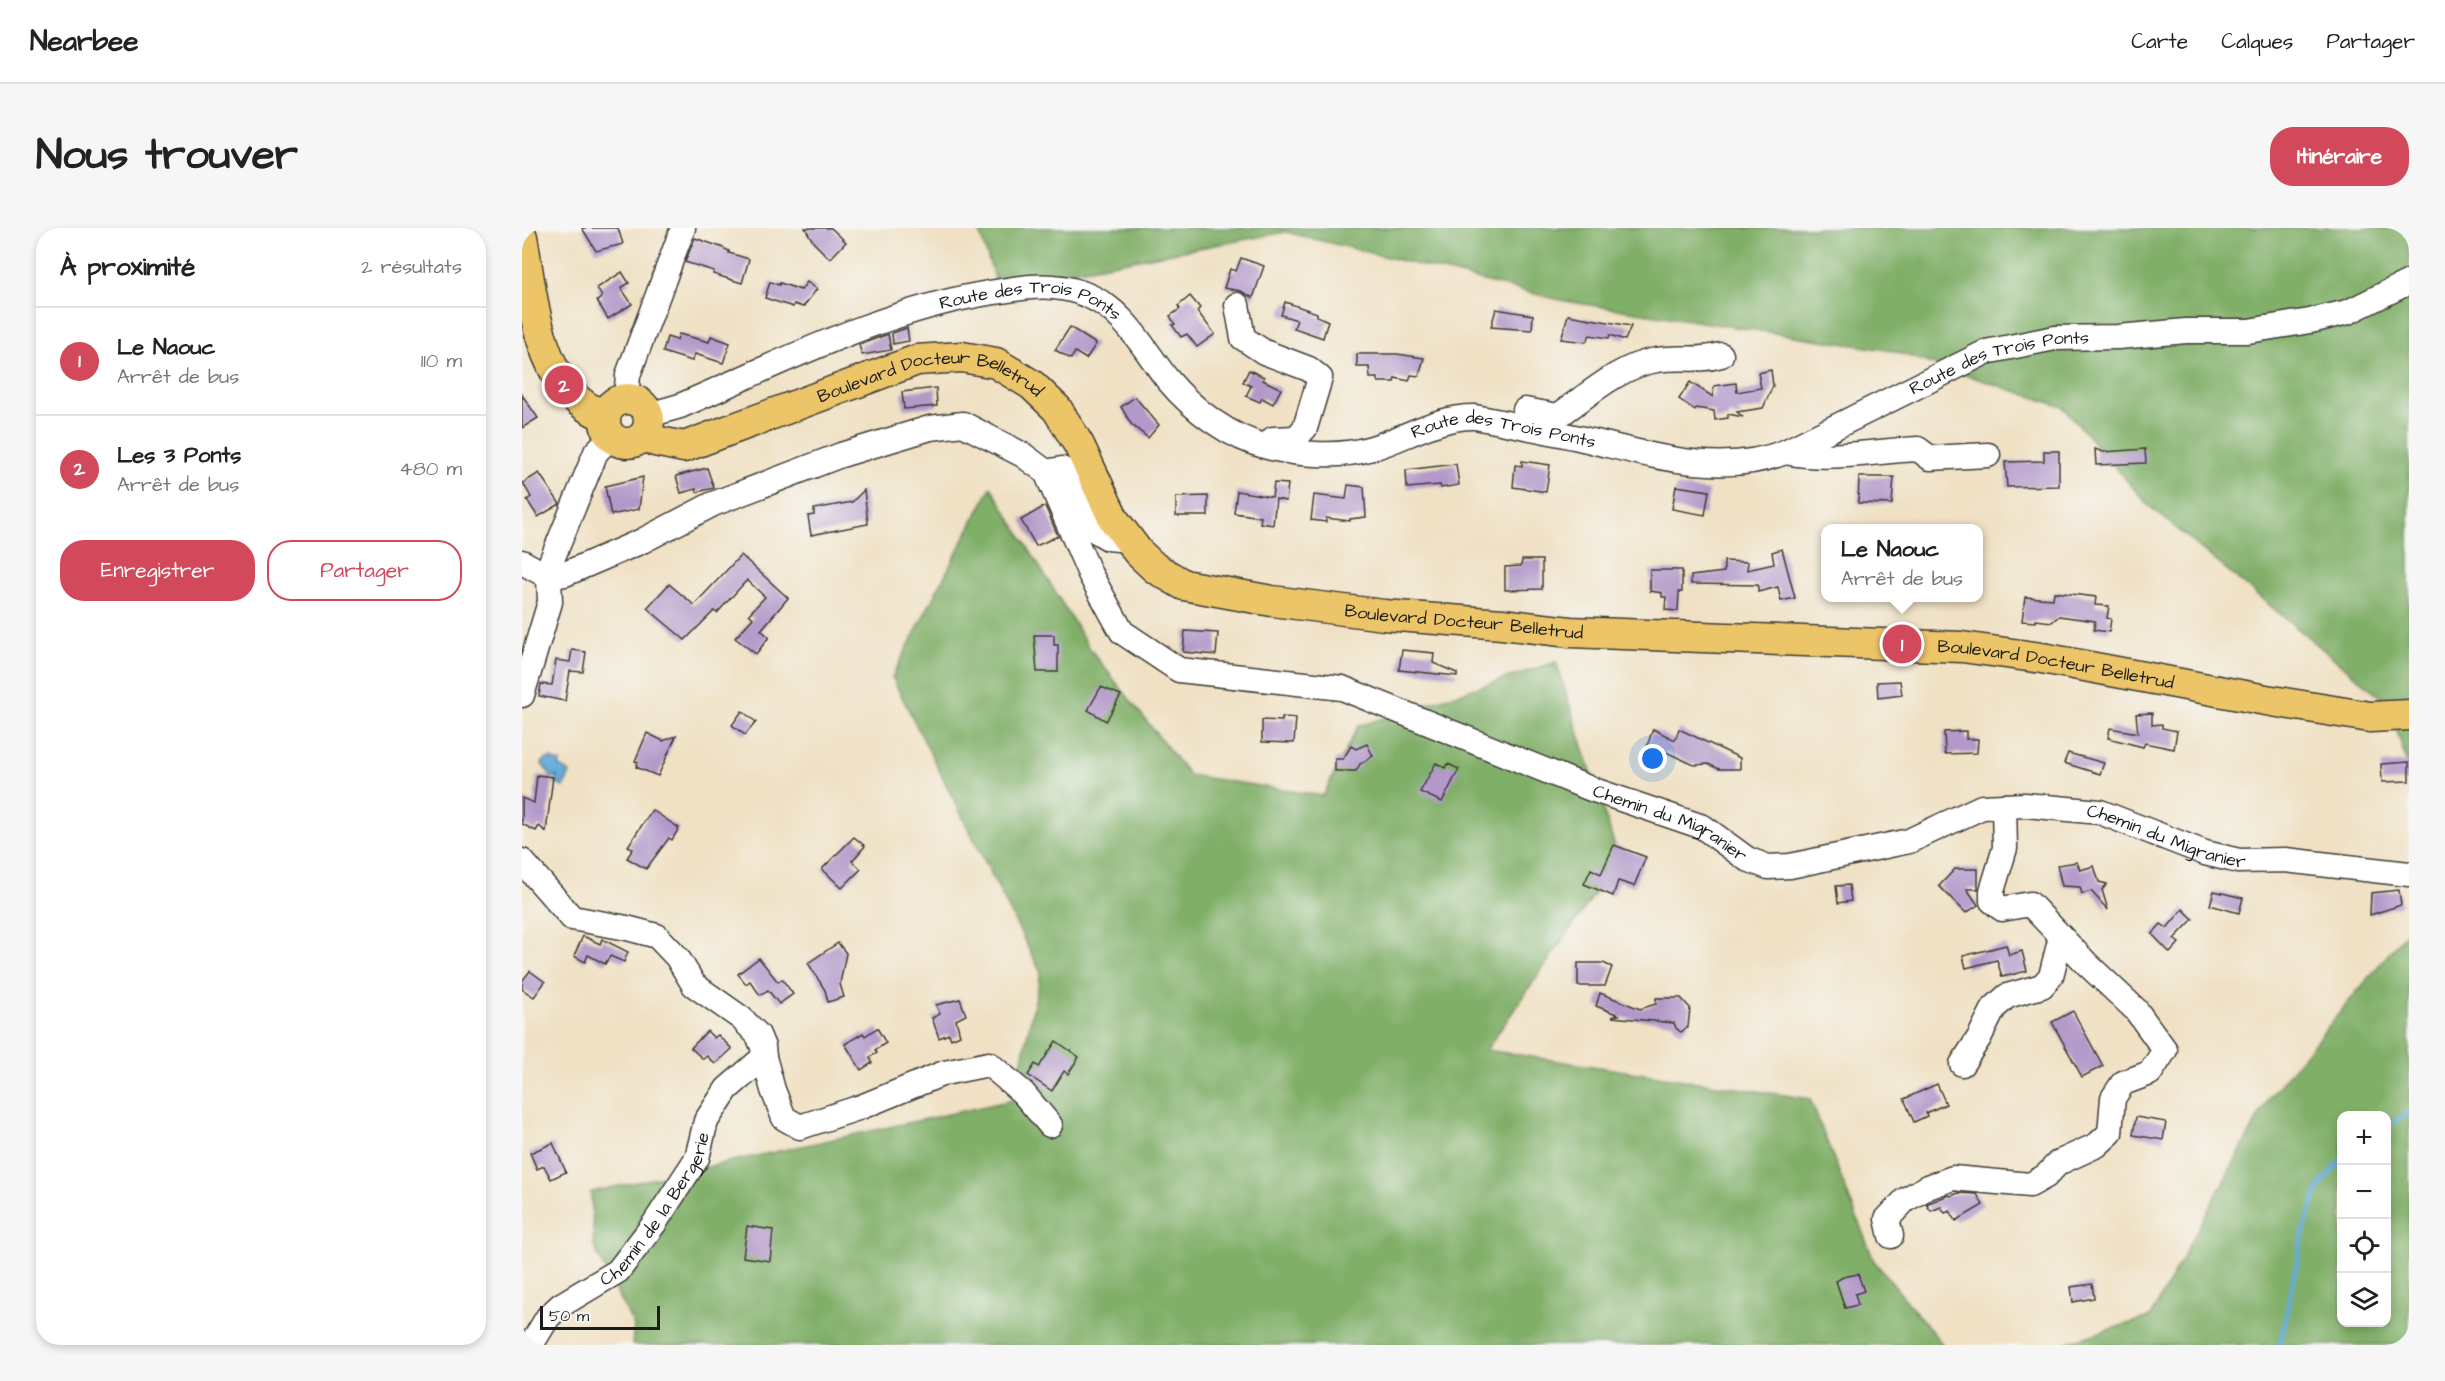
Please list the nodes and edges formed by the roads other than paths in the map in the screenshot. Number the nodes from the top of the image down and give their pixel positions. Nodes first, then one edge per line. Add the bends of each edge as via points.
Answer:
1 (683, 228) edge
2 (522, 237) edge
3 (2409, 282) edge
4 (1237, 305) dead end
5 (1721, 355) dead end
6 (1475, 417) junction
7 (627, 420) junction
8 (1266, 447) junction
9 (1785, 452) junction
10 (1988, 455) dead end
11 (1046, 472) junction
12 (1129, 540) junction
13 (522, 562) edge
14 (549, 577) junction
15 (522, 695) edge
16 (2409, 715) edge
17 (2004, 806) junction
18 (522, 861) edge
19 (2407, 874) edge
20 (2061, 938) junction
21 (764, 1057) junction
22 (1962, 1064) dead end
23 (1050, 1125) dead end
24 (1891, 1236) dead end
25 (531, 1345) edge

1 - 7 street via 628,375
2 - 7 main road, Boulevard Docteur Belletrud via 546,355 564,385 593,412
3 - 9 street, Route des Trois Ponts via 2348,312 2310,321 2248,331 2055,338 1986,352
4 - 8 street via 1243,338 1320,378 1305,428 1296,438 1274,439
5 - 6 street via 1704,360 1656,360 1629,368 1558,416 1493,405
6 - 8 street, Route des Trois Ponts via 1457,416 1370,449 1306,453
6 - 9 street, Route des Trois Ponts via 1692,462 1723,465 1762,461
7 - 8 street, Route des Trois Ponts via 680,406 861,329 922,308 976,295 1051,286 1075,290 1121,318 1197,410 1237,436
7 - 12 main road, Boulevard Docteur Belletrud via 655,441 684,447 917,360 962,357 996,363 1032,385 1057,409 1079,445 1114,520
7 - 14 street via 596,452 551,562
9 - 10 street via 1836,457 1918,449 1930,458
11 - 12 street via 1062,469 1073,478 1096,531 1108,538
11 - 14 street via 1023,455 963,424 930,428 841,455 713,504 642,541
11 - 17 street, Chemin du Migranier via 1090,574 1122,632 1179,670 1342,688 1591,789 1703,827 1747,859 1768,867 1909,841 1982,807
12 - 16 main road, Boulevard Docteur Belletrud via 1155,568 1184,585 1272,601 1570,632 1962,647 2370,717
13 - 14 street
14 - 15 street via 550,602
17 - 19 street, Chemin du Migranier via 2100,812 2205,853 2239,861 2285,860
17 - 20 street via 2005,848 1992,901 2002,909 2030,904
18 - 21 street via 572,918 657,936 677,957 694,985 758,1035
20 - 22 street via 2051,976 2042,986 2007,996 1994,1008
20 - 24 street via 2136,1010 2165,1050 2150,1073 2122,1083 2113,1098 2110,1133 2097,1145 2058,1163 2030,1185 1953,1178 1928,1187 1905,1200 1887,1219
21 - 23 street via 784,1118 800,1127 944,1073 989,1064 1023,1093
21 - 25 street, Chemin de la Bergerie via 727,1089 706,1121 697,1158 618,1272 561,1305

